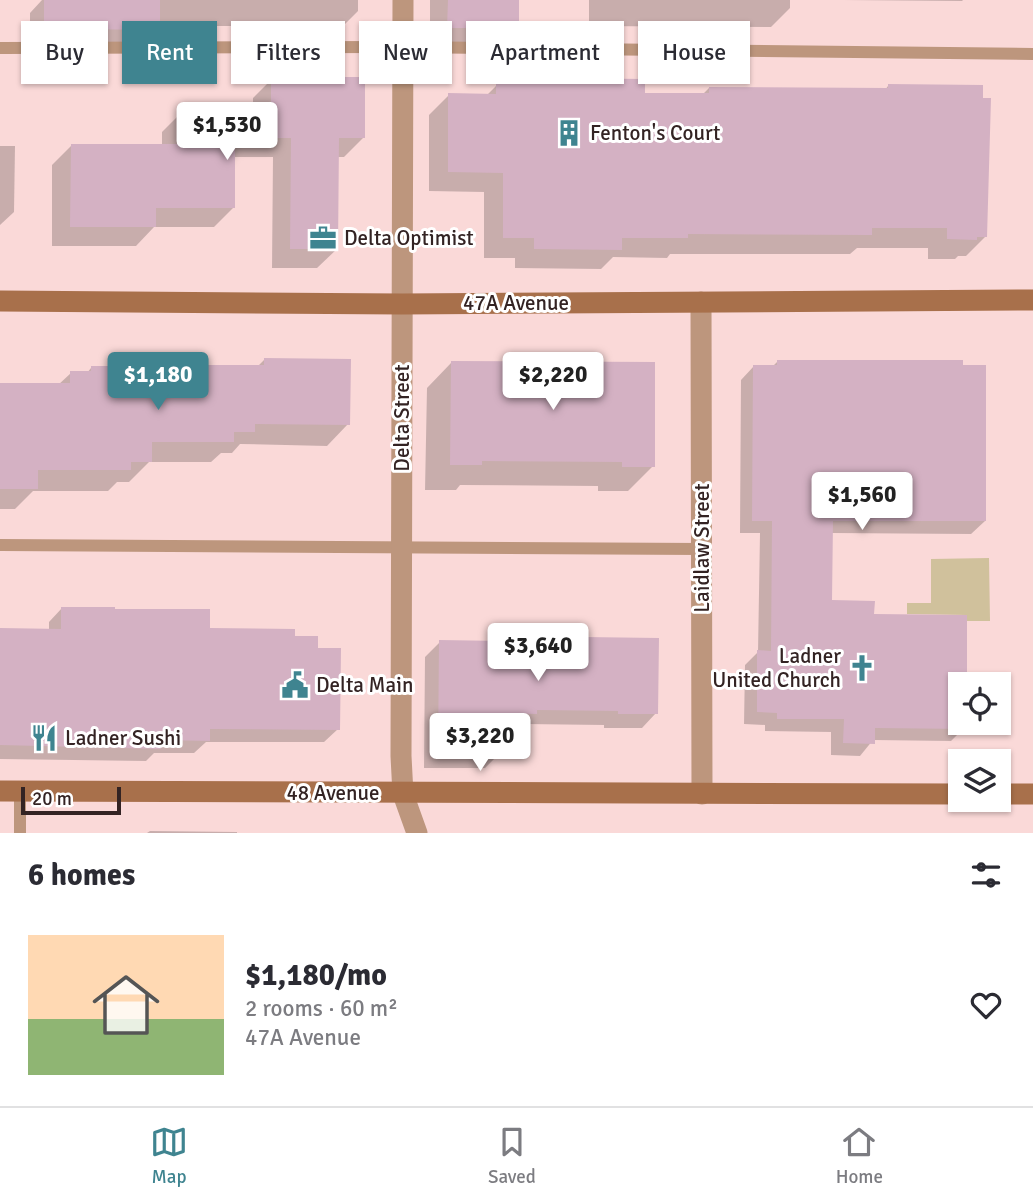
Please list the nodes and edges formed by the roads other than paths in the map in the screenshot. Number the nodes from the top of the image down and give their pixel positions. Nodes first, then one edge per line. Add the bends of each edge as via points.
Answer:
1 (403, 0) edge
2 (403, 21) edge
3 (359, 47) edge
4 (0, 48) edge
5 (452, 48) edge
6 (1033, 54) edge
7 (403, 84) edge
8 (1033, 300) edge
9 (0, 301) edge
10 (701, 302) junction
11 (402, 304) junction
12 (0, 545) edge
13 (402, 548) junction
14 (702, 549) junction
15 (10, 791) edge
16 (403, 794) junction
17 (702, 794) junction
18 (948, 794) edge
19 (1011, 794) edge
20 (1033, 794) edge
21 (20, 833) edge
22 (417, 833) edge

1 - 2 street, Delta Street
3 - 4 lane
5 - 6 lane
7 - 11 street, Delta Street
8 - 10 main road, 47A Avenue
9 - 11 main road, 47A Avenue
10 - 11 main road, 47A Avenue
10 - 14 street, Laidlaw Street
11 - 13 street, Delta Street
12 - 13 lane
13 - 14 lane
13 - 16 street, Delta Street
14 - 17 street, Laidlaw Street
15 - 16 main road, 48 Avenue
15 - 21 lane
16 - 17 main road, 48 Avenue
16 - 22 street, Delta Street
17 - 18 main road, 48 Avenue
19 - 20 main road

